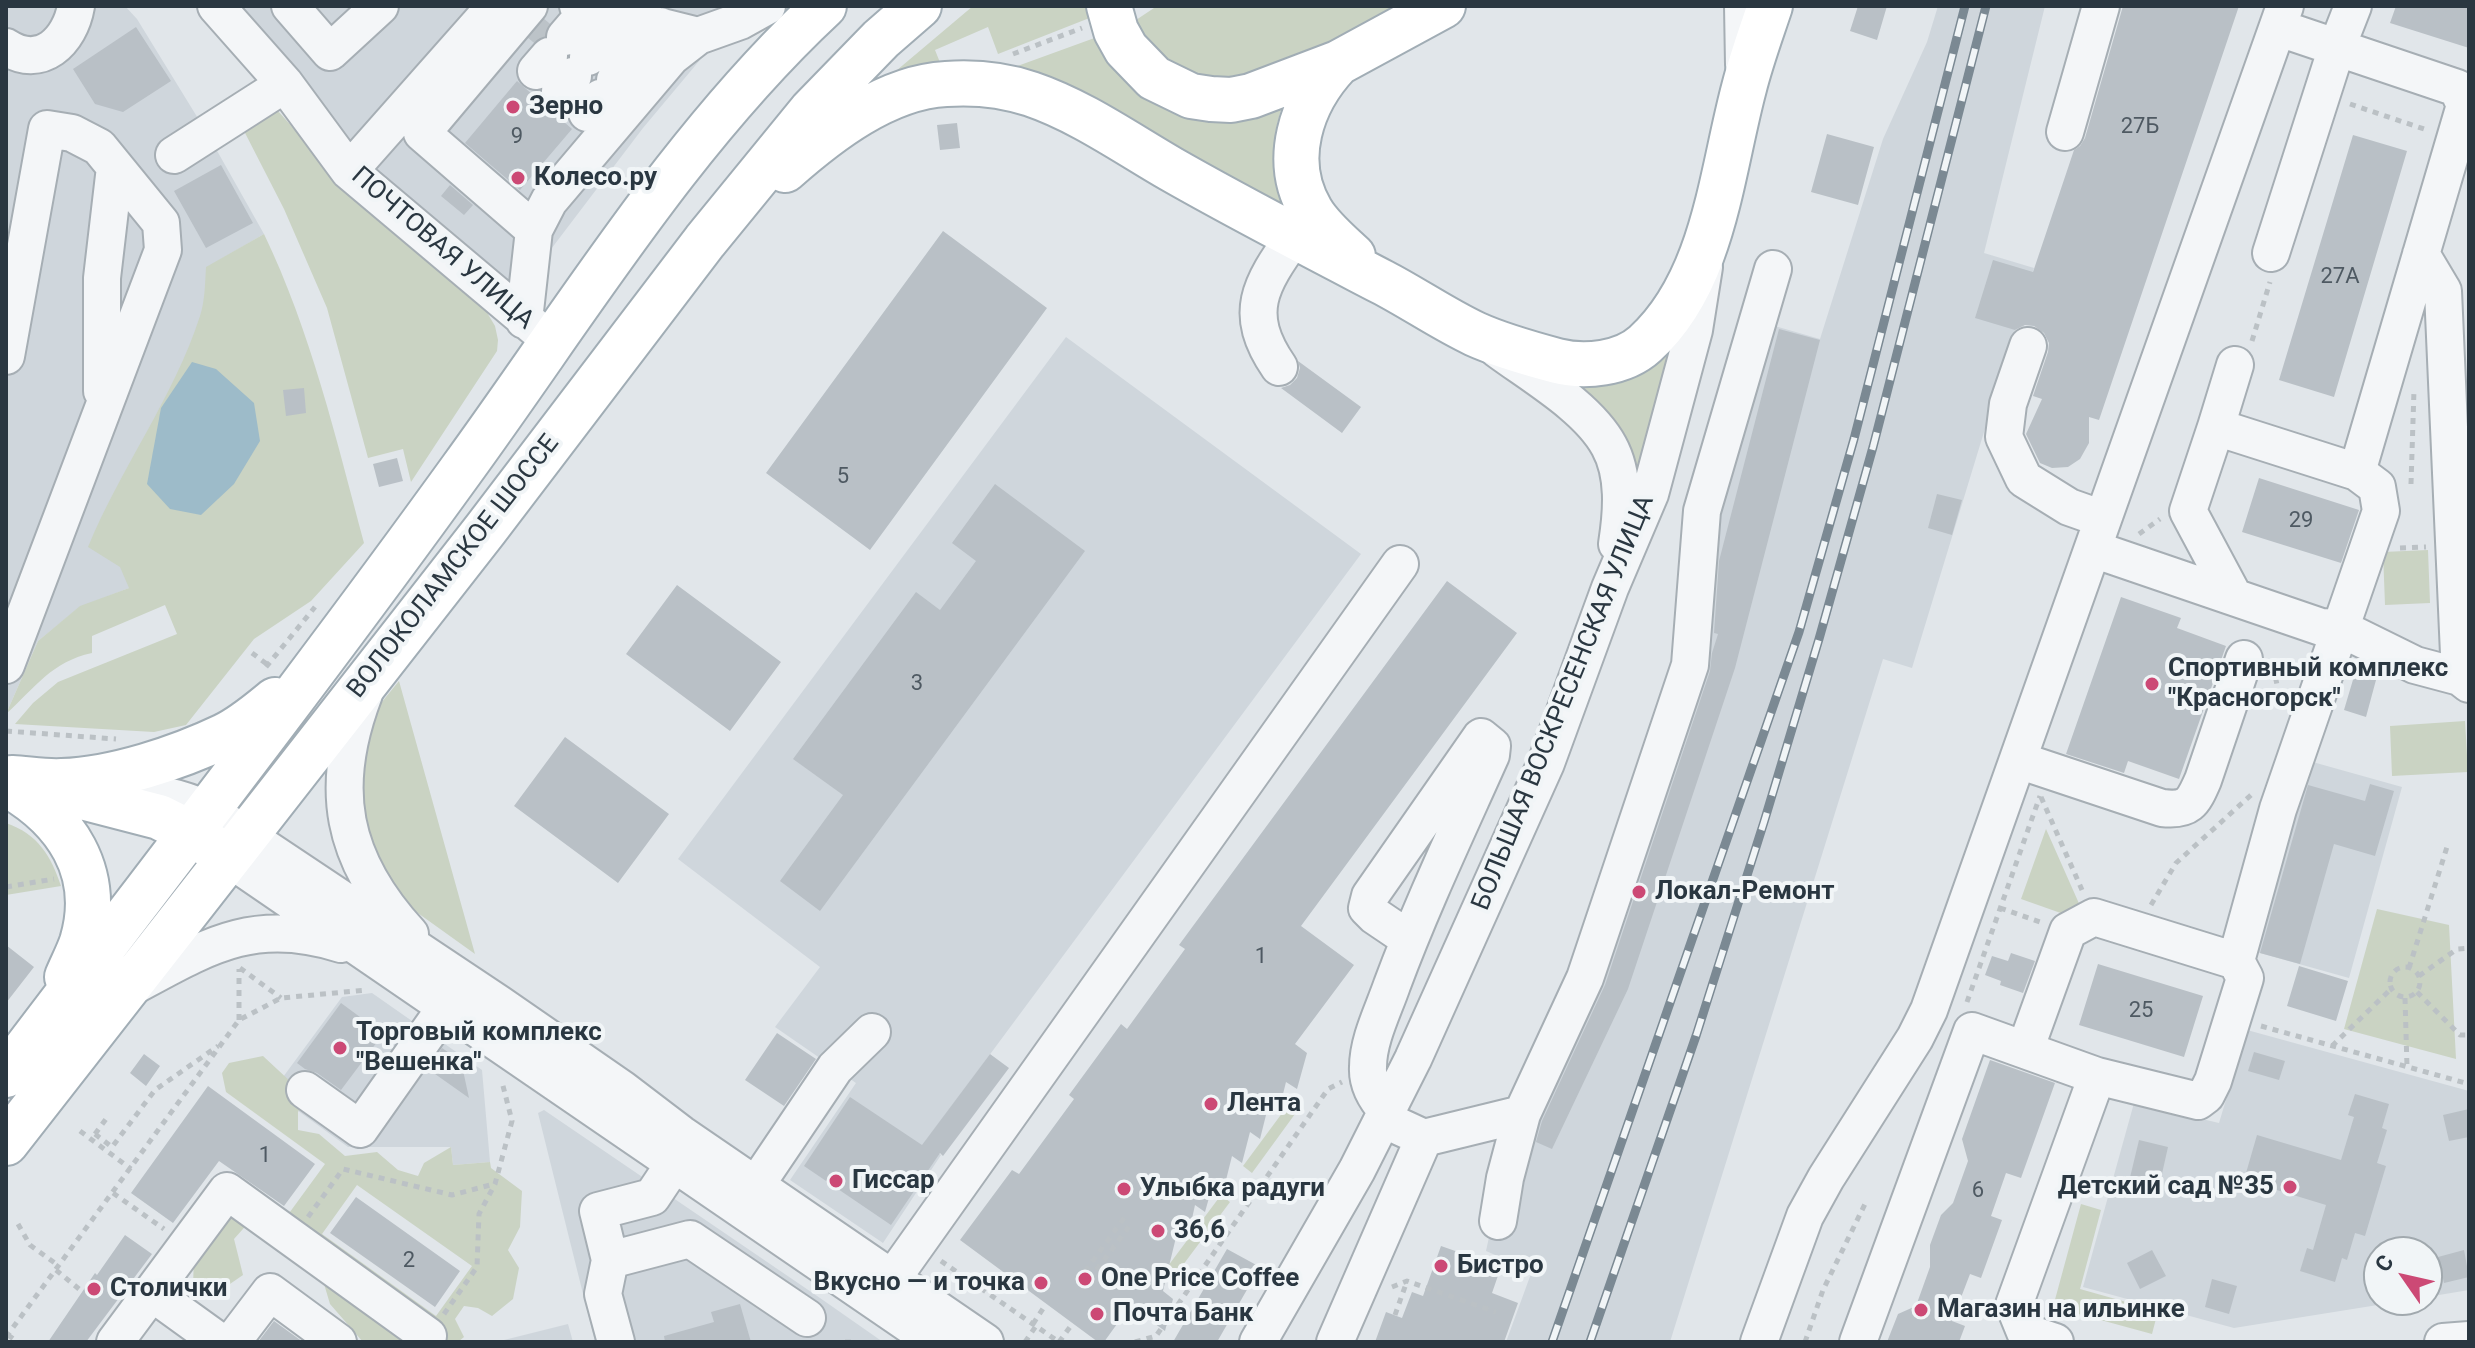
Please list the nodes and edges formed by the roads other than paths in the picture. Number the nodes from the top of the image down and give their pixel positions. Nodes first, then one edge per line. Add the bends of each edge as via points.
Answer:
1 (76, 6) edge
2 (216, 6) edge
3 (290, 6) edge
4 (380, 6) edge
5 (495, 6) edge
6 (767, 6) edge
7 (790, 6) edge
8 (824, 6) edge
9 (919, 6) edge
10 (1443, 6) edge
11 (1743, 6) edge
12 (1770, 6) edge
13 (2101, 6) edge
14 (2353, 6) edge
15 (1096, 17) edge
16 (2282, 17) edge
17 (660, 26) junction
18 (698, 36) junction
19 (6, 47) edge
20 (2337, 47) junction
21 (566, 49) edge
22 (1338, 63) junction
23 (285, 84) junction
24 (1744, 86) junction
25 (2065, 132) dead end
26 (2462, 142) edge
27 (174, 155) dead end
28 (115, 167) junction
29 (349, 171) junction
30 (534, 230) junction
31 (626, 236) junction
32 (1294, 237) junction
33 (1709, 238) junction
34 (705, 241) junction
35 (2271, 253) road end
36 (2421, 254) junction
37 (1773, 269) dead end
38 (1385, 283) junction
39 (2456, 284) edge
40 (537, 330) junction
41 (1476, 334) junction
42 (2028, 346) dead end
43 (6, 356) edge
44 (2458, 356) edge
45 (2235, 365) road end
46 (1279, 367) dead end
47 (102, 413) junction
48 (2216, 427) junction
49 (2457, 472) edge
50 (2382, 481) junction
51 (2103, 541) junction
52 (2459, 549) edge
53 (1400, 564) dead end
54 (1610, 588) junction
55 (2234, 597) junction
56 (13, 626) edge
57 (2340, 628) junction
58 (333, 643) junction
59 (381, 660) junction
60 (2258, 660) road end
61 (6, 665) edge
62 (2466, 679) edge
63 (2018, 760) junction
64 (8, 780) edge
65 (62, 781) junction
66 (200, 822) junction
67 (236, 847) junction
68 (1409, 939) junction
69 (366, 951) junction
70 (432, 959) junction
71 (2236, 961) junction
72 (128, 989) junction
73 (446, 1007) junction
74 (1928, 1014) junction
75 (49, 1018) junction
76 (1972, 1031) junction
77 (872, 1032) dead end
78 (2025, 1050) junction
79 (7, 1073) edge
80 (2097, 1076) junction
81 (305, 1090) dead end
82 (1522, 1114) junction
83 (1385, 1115) junction
84 (1424, 1138) junction
85 (6, 1143) edge
86 (674, 1164) junction
87 (756, 1185) junction
88 (1498, 1221) dead end
89 (610, 1260) junction
90 (844, 1263) junction
91 (892, 1279) junction
92 (152, 1293) junction
93 (811, 1330) edge
94 (1266, 1334) edge
95 (936, 1335) edge
96 (428, 1336) road end
97 (2469, 1340) edge
98 (115, 1342) edge
99 (220, 1342) edge
100 (232, 1342) edge
101 (338, 1342) edge
102 (616, 1342) edge
103 (985, 1342) edge
104 (1335, 1342) edge
105 (1759, 1342) edge
106 (1858, 1342) edge
107 (2055, 1342) edge
108 (2443, 1342) edge

1 - 19 street via 62,41 47,52 27,56
2 - 23 street, ПОЧТОВАЯ УЛИЦА
3 - 4 street via 330,52
5 - 29 street
6 - 18 street
7 - 31 main road via 720,91
8 - 31 main road, ВОЛОКОЛАМСКОЕ ШОССЕ via 707,131
9 - 34 main road, ВОЛОКОЛАМСКОЕ ШОССЕ via 812,110
10 - 22 main road
11 - 24 street
12 - 24 main road, БОЛЬШАЯ ВОСКРЕСЕНСКАЯ УЛИЦА
13 - 25 street
14 - 20 street
15 - 22 main road via 1116,31 1139,65 1191,96 1251,96
16 - 20 street
16 - 51 street
17 - 18 street
17 - 21 street
17 - 21 street
18 - 30 street via 671,57 607,130 549,201
20 - 26 street via 2457,88 2465,105
20 - 35 street
21 - 30 street via 422,133
22 - 38 main road via 1321,81 1300,128 1296,169 1311,212
23 - 27 street
23 - 29 street, ПОЧТОВАЯ УЛИЦА
24 - 33 main road, БОЛЬШАЯ ВОСКРЕСЕНСКАЯ УЛИЦА
26 - 36 street
28 - 43 street via 86,139 47,129
28 - 47 street via 102,278
28 - 47 street via 161,223 163,250
29 - 40 street, ПОЧТОВАЯ УЛИЦА
30 - 40 street
31 - 40 main road, ВОЛОКОЛАМСКОЕ ШОССЕ
32 - 34 main road via 1031,94 995,85 945,84 886,99 856,116 789,166
32 - 38 main road
32 - 46 street via 1266,281 1257,312
33 - 41 main road via 1662,326 1642,347 1619,359 1560,362
33 - 54 street, БОЛЬШАЯ ВОСКРЕСЕНСКАЯ УЛИЦА via 1694,330 1650,494
34 - 59 main road, ВОЛОКОЛАМСКОЕ ШОССЕ
36 - 39 street
36 - 50 street
37 - 82 street via 1702,511 1690,665 1585,978
38 - 41 main road
39 - 44 street
40 - 58 main road, ВОЛОКОЛАМСКОЕ ШОССЕ via 466,463
41 - 54 street via 1567,401 1609,446 1622,508
42 - 51 street via 2008,404 2004,437 2024,479 2069,507
44 - 49 street
45 - 48 street
47 - 56 street
48 - 50 street
48 - 55 street via 2188,511
49 - 52 street
50 - 57 street via 2381,511
51 - 55 street
51 - 63 street
52 - 62 street
53 - 91 street
54 - 83 street, БОЛЬШАЯ ВОСКРЕСЕНСКАЯ УЛИЦА via 1546,763
55 - 57 street via 2321,627
56 - 61 street
57 - 62 street via 2415,665
57 - 71 street
58 - 65 main road via 275,700 225,735 120,773
58 - 66 main road, ВОЛОКОЛАМСКОЕ ШОССЕ
59 - 67 main road, ВОЛОКОЛАМСКОЕ ШОССЕ
59 - 70 street via 349,742 346,818 363,871
60 - 63 street via 2194,800 2186,806 2162,808
63 - 74 street
64 - 65 main road
64 - 66 main road
64 - 75 main road via 55,820 74,846 88,890 82,943
65 - 66 street via 165,794 190,802
66 - 67 main road
66 - 75 main road, ВОЛОКОЛАМСКОЕ ШОССЕ
67 - 69 street
67 - 70 street
67 - 72 main road, ВОЛОКОЛАМСКОЕ ШОССЕ
68 - 68 street via 1491,755 1492,746 1481,737 1370,896 1367,908
68 - 83 street via 1368,1060 1369,1081
69 - 72 street via 300,933 249,934 216,944
69 - 73 street
70 - 87 street
71 - 78 street via 2136,930 2081,924
71 - 80 street via 2245,978 2206,1095 2198,1101
72 - 85 main road, ВОЛОКОЛАМСКОЕ ШОССЕ
73 - 81 street via 360,1129
73 - 86 street
74 - 76 street
74 - 105 street via 1805,1216
75 - 79 main road, ВОЛОКОЛАМСКОЕ ШОССЕ
76 - 78 street
76 - 106 street
77 - 87 street via 835,1068
78 - 80 street
80 - 107 street via 2014,1305 2025,1332
82 - 84 street
82 - 88 street
83 - 84 street
83 - 94 street, БОЛЬШАЯ ВОСКРЕСЕНСКАЯ УЛИЦА
84 - 104 street
86 - 89 street via 652,1197 598,1211
86 - 90 street
87 - 90 street
89 - 93 street via 690,1239
89 - 102 street via 603,1294
90 - 91 street
90 - 93 street
90 - 95 street
91 - 95 street
92 - 96 street via 227,1191
92 - 98 street
92 - 99 street
95 - 103 street
97 - 108 street
100 - 101 street via 270,1292

